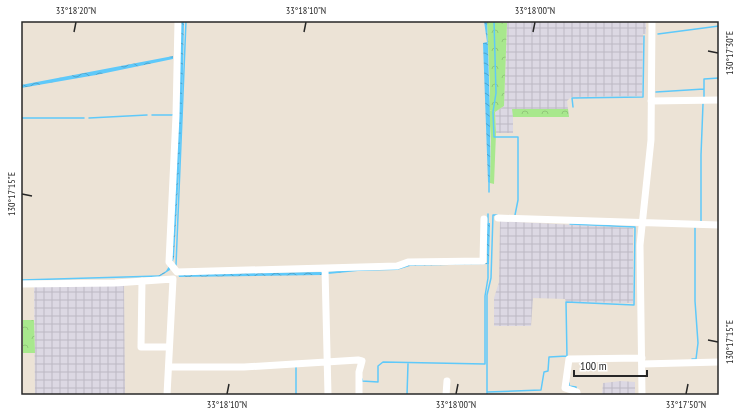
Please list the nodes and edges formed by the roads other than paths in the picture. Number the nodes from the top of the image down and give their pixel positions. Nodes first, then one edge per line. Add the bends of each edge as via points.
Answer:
1 (178, 21) edge
2 (652, 21) edge
3 (719, 100) edge
4 (651, 101) junction
5 (498, 218) dead end
6 (484, 219) dead end
7 (641, 223) junction
8 (719, 225) edge
9 (325, 272) junction
10 (142, 281) junction
11 (21, 284) edge
12 (169, 348) junction
13 (642, 361) junction
14 (719, 362) edge
15 (326, 363) junction
16 (171, 367) junction
17 (447, 381) dead end
18 (576, 392) edge
19 (167, 395) edge
20 (328, 395) edge
21 (359, 395) edge
22 (446, 395) edge
23 (642, 395) edge

1 - 9 street via 171,264 177,272
2 - 4 street
3 - 4 street
4 - 7 street via 648,169
5 - 7 street
6 - 9 street via 483,261 408,262 397,266
7 - 8 street
7 - 13 street
9 - 15 street
10 - 11 street
10 - 12 street via 140,347
10 - 12 street via 172,279
12 - 16 street
13 - 14 street
13 - 18 street via 569,360 565,388
13 - 23 street
15 - 16 street via 212,368
15 - 20 street
15 - 21 street via 362,361
16 - 19 street
17 - 22 street

